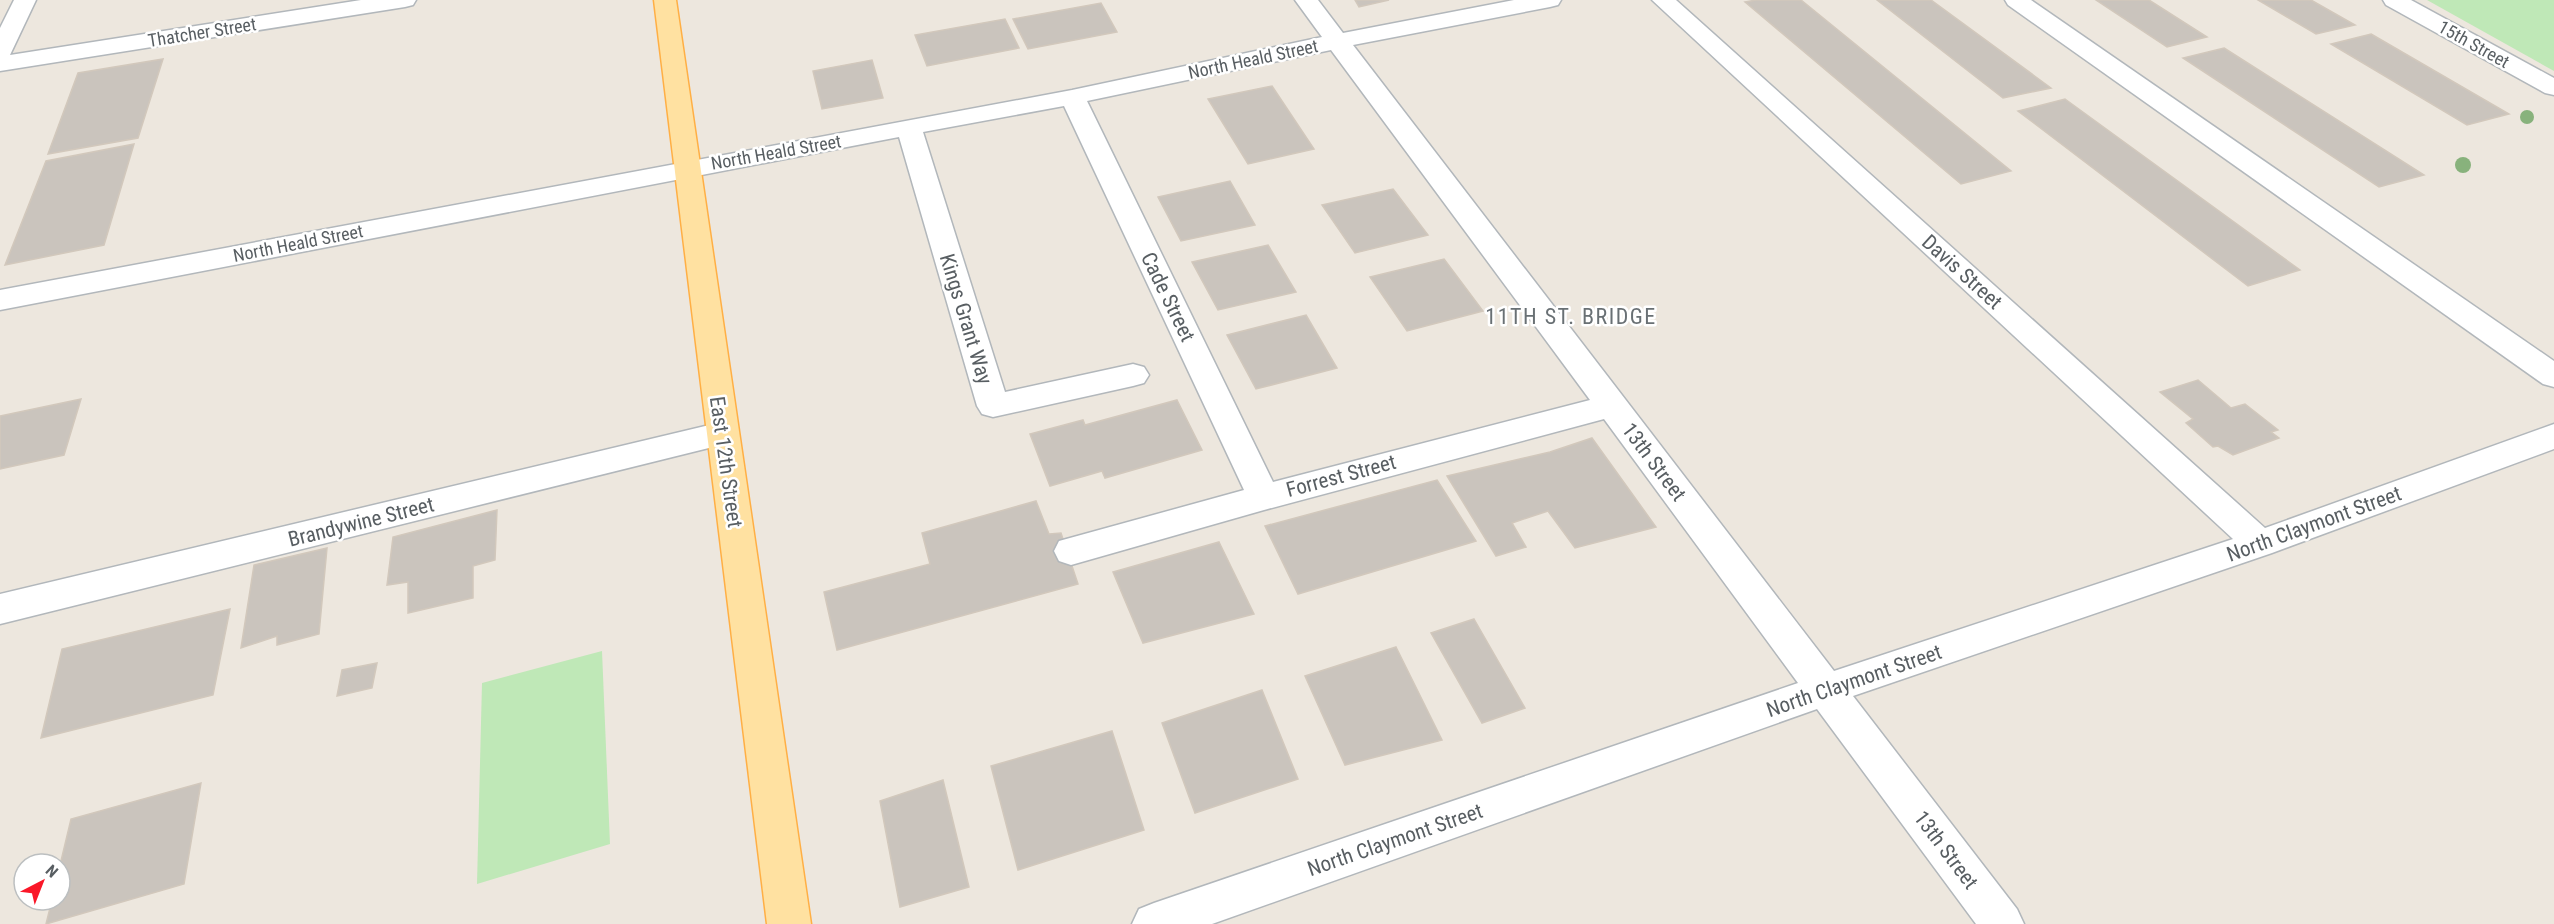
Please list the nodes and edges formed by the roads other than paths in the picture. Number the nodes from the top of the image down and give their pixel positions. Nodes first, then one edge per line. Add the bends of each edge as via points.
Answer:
1 (25, 0) edge
2 (405, 0) edge
3 (665, 0) edge
4 (1306, 0) edge
5 (1550, 0) edge
6 (1663, 0) edge
7 (2016, 0) edge
8 (2394, 0) edge
9 (1338, 41) junction
10 (0, 52) edge
11 (0, 64) edge
12 (2554, 88) edge
13 (1072, 97) junction
14 (909, 128) junction
15 (690, 168) junction
16 (0, 300) edge
17 (1133, 375) dead end
18 (2554, 376) edge
19 (1611, 406) junction
20 (722, 434) junction
21 (2554, 436) edge
22 (1264, 497) junction
23 (2260, 544) junction
24 (1071, 551) dead end
25 (0, 609) edge
26 (1824, 690) junction
27 (789, 924) edge
28 (1154, 924) edge
29 (2002, 924) edge

1 - 10 street
2 - 11 street, Thatcher Street
3 - 15 main road, East 12th Street
4 - 9 street, 13th Street
5 - 9 street, North Heald Street
6 - 23 street, Davis Street
7 - 18 street
8 - 12 street, 15th Street
9 - 13 street, North Heald Street
9 - 19 street, 13th Street
13 - 14 street, North Heald Street
13 - 22 street, Cade Street
14 - 15 street, North Heald Street
14 - 17 street, Kings Grant Way via 993,406
15 - 16 street, North Heald Street
15 - 20 main road, East 12th Street
19 - 22 street, Forrest Street
19 - 26 street, 13th Street
20 - 25 street, Brandywine Street
20 - 27 main road, East 12th Street
21 - 23 street, North Claymont Street
22 - 24 street, Forrest Street
23 - 26 street, North Claymont Street
26 - 28 street, North Claymont Street
26 - 29 street, 13th Street

